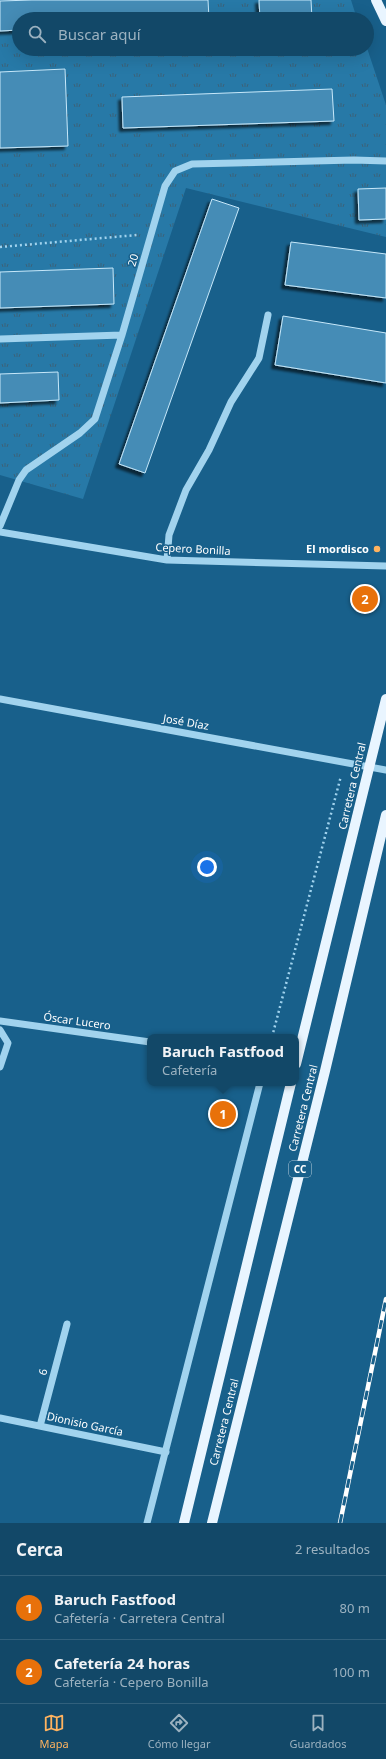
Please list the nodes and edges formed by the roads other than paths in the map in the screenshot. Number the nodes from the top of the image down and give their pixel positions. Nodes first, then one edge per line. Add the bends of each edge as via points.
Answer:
1 (376, 0) edge
2 (386, 21) edge
3 (386, 161) edge
4 (268, 315) dead end
5 (122, 335) junction
6 (0, 339) edge
7 (0, 526) edge
8 (0, 532) edge
9 (167, 560) junction
10 (386, 566) edge
11 (0, 699) edge
12 (386, 699) edge
13 (368, 766) junction
14 (386, 770) edge
15 (386, 815) edge
16 (0, 1021) edge
17 (0, 1030) edge
18 (147, 1042) edge
19 (299, 1052) edge
20 (0, 1067) edge
21 (259, 1086) edge
22 (290, 1086) edge
23 (67, 1324) dead end
24 (0, 1418) edge
25 (40, 1426) junction
26 (166, 1452) junction
27 (147, 1523) edge
28 (184, 1523) edge
29 (212, 1523) edge

1 - 2 main road
3 - 5 street, 20 via 192,164 175,172 165,186
4 - 9 street via 259,358 232,402 186,490 169,535
5 - 6 street
5 - 7 street, 20 via 95,419 80,434 26,470 19,480
8 - 9 street, Cepero Bonilla
9 - 10 street, Cepero Bonilla
11 - 13 street, José Díaz
12 - 13 main road, Carretera Central
13 - 14 street, José Díaz
13 - 19 main road, Carretera Central
15 - 29 main road, Carretera Central / CC
16 - 18 street, Óscar Lucero
17 - 20 street via 8,1043
21 - 26 street
22 - 28 main road, Carretera Central / CC
23 - 25 street, 6
24 - 25 street, Dionisio García
25 - 26 street, Dionisio García
26 - 27 street

